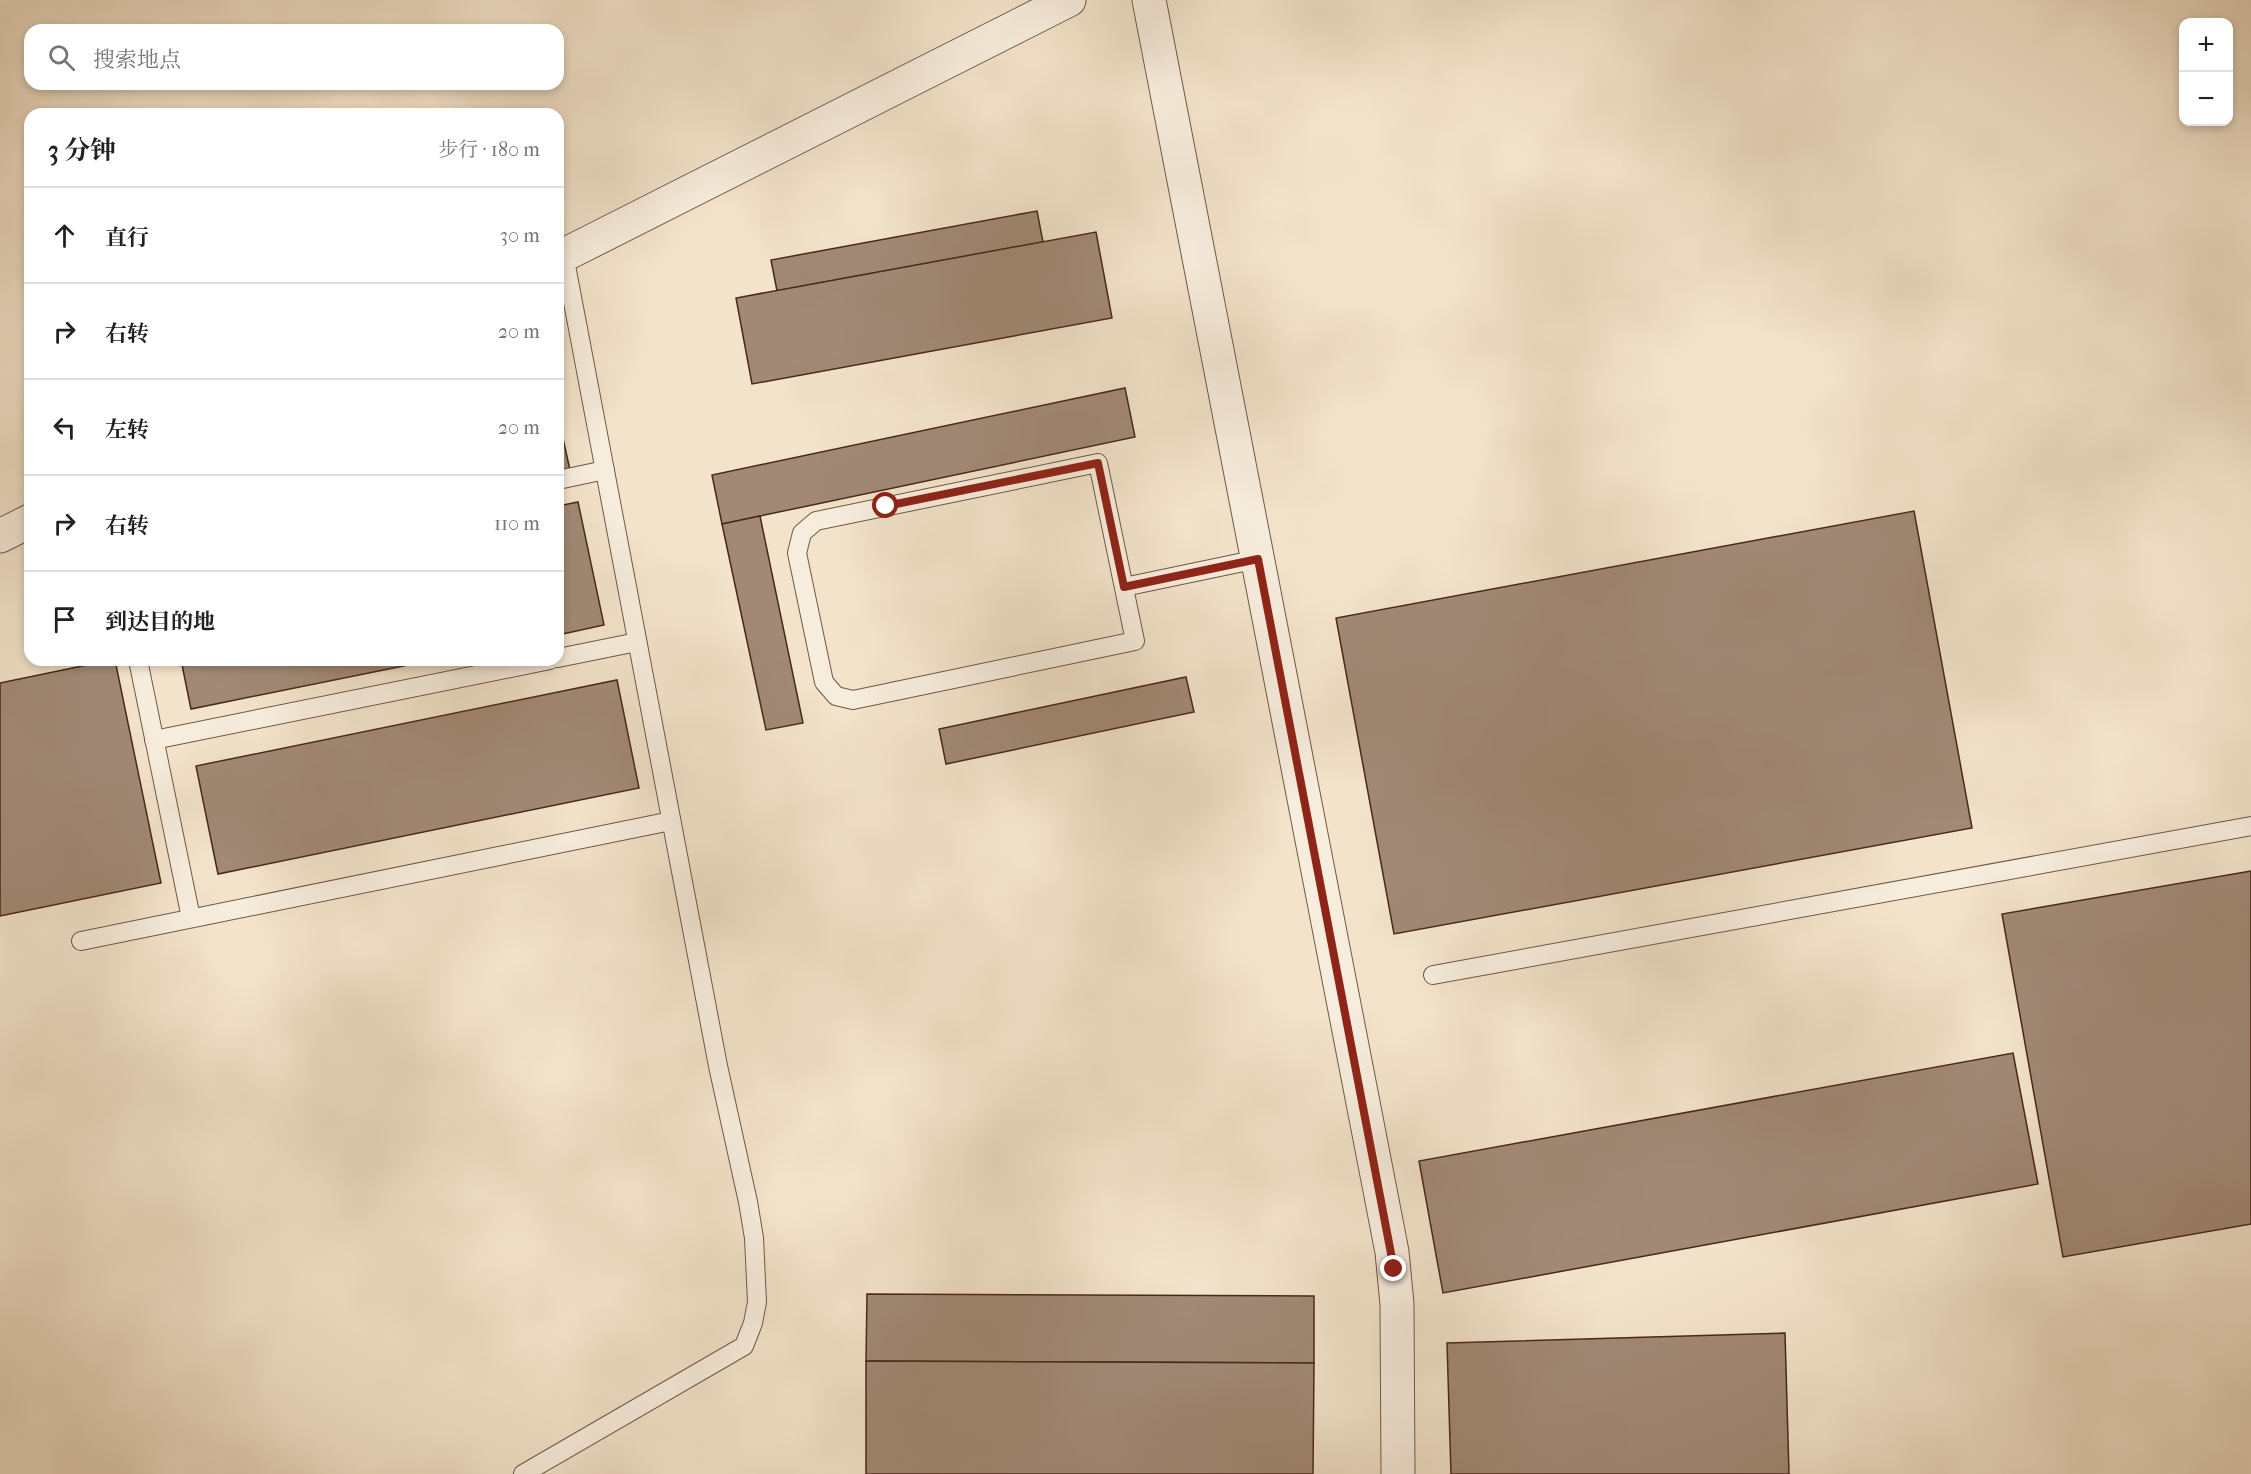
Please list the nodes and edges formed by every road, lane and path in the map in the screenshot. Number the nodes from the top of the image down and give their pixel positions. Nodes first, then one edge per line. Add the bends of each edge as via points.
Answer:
1 (1069, 0) edge
2 (1149, 0) edge
3 (564, 254) edge
4 (564, 271) edge
5 (605, 470) junction
6 (564, 479) edge
7 (24, 524) edge
8 (0, 536) edge
9 (1258, 559) junction
10 (1124, 587) junction
11 (637, 642) junction
12 (564, 657) edge
13 (139, 666) edge
14 (520, 666) edge
15 (154, 740) junction
16 (671, 821) junction
17 (2251, 826) edge
18 (191, 918) junction
19 (81, 941) dead end
20 (1433, 975) dead end
21 (523, 1474) edge
22 (1398, 1474) edge

1 - 3 street
2 - 9 street
4 - 5 lane
5 - 6 lane
5 - 11 lane
7 - 8 street
9 - 10 lane
9 - 22 street via 1392,1252 1397,1304
10 - 10 lane via 1135,641 853,700 836,696 824,682 797,553 802,533 816,521 1098,463
11 - 12 lane
11 - 16 lane
13 - 15 lane
14 - 15 lane
15 - 18 lane
16 - 18 lane
16 - 21 lane via 748,1202 757,1276 753,1323 744,1346
17 - 20 lane
18 - 19 lane

